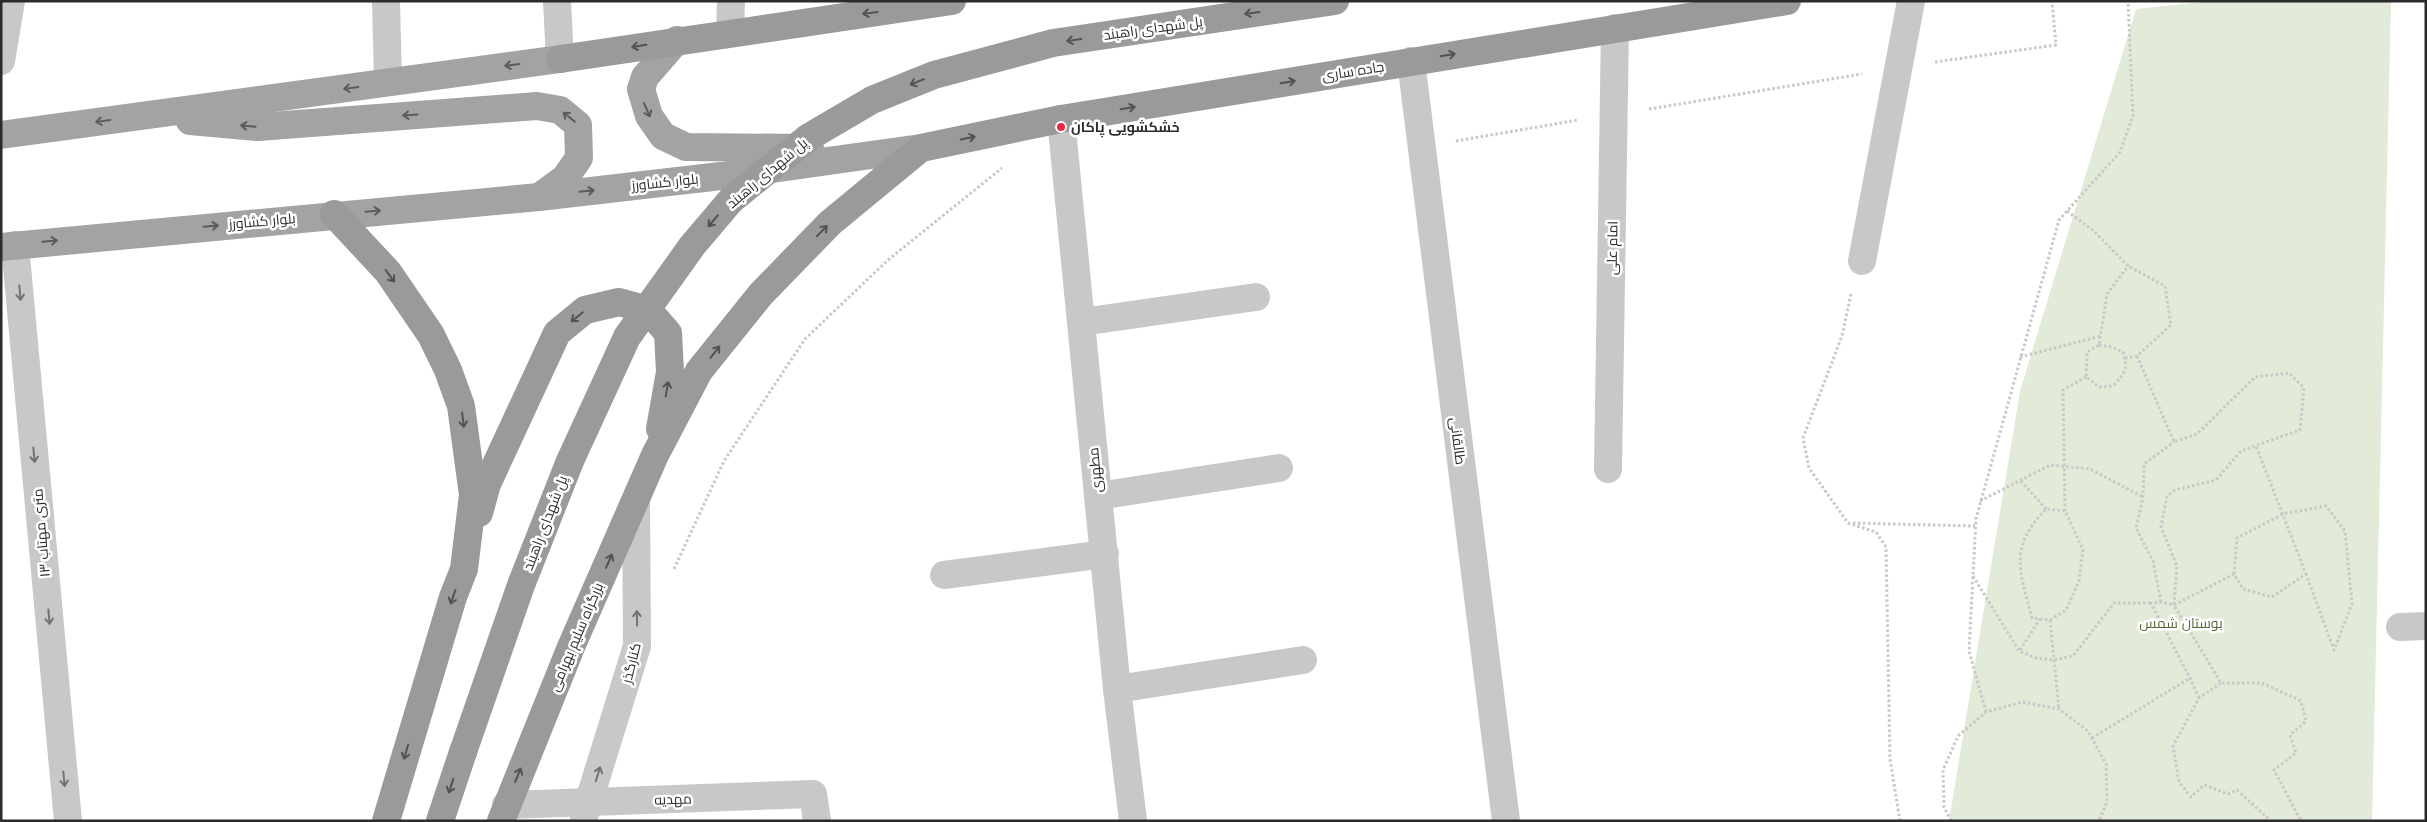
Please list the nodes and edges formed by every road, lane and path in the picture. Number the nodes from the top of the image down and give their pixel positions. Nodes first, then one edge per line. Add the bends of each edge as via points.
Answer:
1 (11, 1) edge
2 (386, 1) edge
3 (557, 1) edge
4 (731, 1) edge
5 (952, 1) edge
6 (1335, 1) edge
7 (1787, 1) edge
8 (1912, 1) edge
9 (2052, 1) edge
10 (2128, 1) edge
11 (1615, 28) junction
12 (730, 33) junction
13 (677, 40) junction
14 (560, 58) junction
15 (1, 61) edge
16 (1411, 61) junction
17 (1898, 68) junction
18 (388, 82) junction
19 (1614, 115) junction
20 (139, 117) junction
21 (1061, 119) junction
22 (1, 135) edge
23 (1421, 146) junction
24 (920, 148) junction
25 (1008, 163) dead end
26 (540, 197) junction
27 (2068, 211) junction
28 (334, 214) junction
29 (8, 246) edge
30 (1862, 261) joint
31 (2128, 266) junction
32 (1256, 297) dead end
33 (1082, 322) junction
34 (2101, 336) junction
35 (2099, 345) junction
36 (2137, 356) junction
37 (2020, 357) junction
38 (2125, 358) junction
39 (2086, 377) junction
40 (2174, 442) junction
41 (2256, 446) junction
42 (655, 455) junction
43 (2064, 467) junction
44 (1279, 468) dead end
45 (1608, 469) dead end
46 (2021, 481) junction
47 (1098, 496) junction
48 (2142, 497) junction
49 (636, 500) junction
50 (1980, 502) junction
51 (2046, 509) junction
52 (2065, 511) junction
53 (2283, 514) junction
54 (1848, 523) junction
55 (1975, 526) junction
56 (1105, 554) junction
57 (464, 569) junction
58 (2234, 574) junction
59 (2306, 574) junction
60 (944, 575) dead end
61 (1972, 575) junction
62 (670, 576) dead end
63 (2161, 602) junction
64 (2151, 604) junction
65 (2174, 605) junction
66 (2040, 619) junction
67 (2050, 620) junction
68 (2019, 651) junction
69 (1303, 660) dead end
70 (2054, 660) junction
71 (2190, 678) junction
72 (2220, 683) junction
73 (1117, 689) junction
74 (2198, 698) junction
75 (2058, 709) junction
76 (1986, 712) junction
77 (2092, 738) junction
78 (586, 811) edge
79 (503, 813) edge
80 (68, 821) edge
81 (386, 821) edge
82 (440, 821) edge
83 (817, 821) edge
84 (1134, 821) edge
85 (1506, 821) edge
86 (1900, 821) edge
87 (1951, 821) edge
88 (2099, 821) edge
89 (2271, 821) edge
90 (2302, 821) edge

1 - 15 street
2 - 18 street
3 - 14 street
4 - 12 street
5 -> 12 highway
6 -> 82 highway, پل شهدای راهبند, bridge via 1053,43 934,75 872,100 809,137 731,200 692,246 627,337 570,461 521,585
7 - 11 highway, جاده ساری
8 - 17 street
9 - 17 path via 2056,45
10 - 27 path via 2133,116 2120,152
16 -> 11 highway, جاده ساری
11 - 19 street, امام علی
12 - 13 highway
13 -> 14 highway
13 -> 24 main road via 645,77 641,89 649,116 663,136 686,147
14 -> 18 main road
21 -> 16 highway, جاده ساری
16 - 23 street, طالقانی
17 - 19 path
17 - 30 street
18 -> 20 main road
19 - 23 path
19 - 45 street, امام علی
20 -> 22 main road
26 -> 20 main road via 565,178 579,158 578,125 560,110 537,106 258,127
24 -> 21 highway, جاده ساری
21 - 33 street, مطهری
23 - 85 street, طالقانی
26 -> 24 main road, بلوار کشاورز
42 -> 24 highway via 699,371 761,294 830,223
25 - 62 path via 888,260 805,338 724,460
28 -> 26 main road, بلوار کشاورز
27 - 31 path via 2094,231
27 - 37 path via 2059,220
29 -> 28 main road, بلوار کشاورز
28 -> 57 highway via 388,272 431,335 448,370 461,406 473,495
29 -> 80 street, ۱۳ متری مهتاب
30 - 54 path via 1856,270 1842,336 1802,438 1809,468
31 - 34 path via 2107,294
31 - 36 path via 2165,286 2171,325
32 - 33 street
33 - 47 street, مطهری
34 - 35 path
34 - 37 path
35 - 38 path via 2123,352
35 - 39 path via 2087,352
36 - 38 path
36 - 40 path
37 - 50 path
38 - 39 path via 2124,372 2113,386 2099,386
39 - 43 path via 2063,390
40 - 41 path via 2197,434 2255,377 2290,373 2304,388 2300,430
40 - 48 path via 2144,464
41 - 53 path
41 - 65 path via 2241,451 2216,480 2175,490 2167,496 2161,527 2177,566
42 - 49 highway, بزرگراه سلیم بهرامی
42 -> 57 highway via 670,372 668,332 648,310 619,302 585,310 557,333 537,373 488,484
43 - 46 path via 2050,465
43 - 48 path via 2090,469
43 - 52 path
44 - 47 street
46 - 50 path
46 - 51 path
47 - 56 street, مطهری
48 - 63 path via 2136,528 2153,561
78 -> 49 street, کنارگذر via 637,646
79 -> 49 highway, بزرگراه سلیم بهرامی
50 - 55 path
51 - 52 path
51 - 66 path via 2025,534 2019,564 2032,618
52 - 67 path via 2083,550 2079,581 2066,610
53 - 58 path via 2237,538
53 - 59 path
53 - 59 path via 2326,506 2345,531 2352,604 2334,650
54 - 55 path
54 - 86 path via 1876,532 1886,547 1890,759
55 - 61 path
56 - 60 street
56 - 73 street, مطهری
57 -> 81 highway
58 - 59 path via 2243,589 2272,597
58 - 65 path
61 - 68 path
61 - 76 path via 1969,651
63 - 64 path
63 - 65 path
64 - 70 path via 2114,603 2073,656
64 - 71 path
65 - 72 path
66 - 67 path
66 - 68 path
67 - 70 path
68 - 70 path via 2036,658
69 - 73 street
70 - 75 path
71 - 74 path
71 - 77 path
72 - 74 path
72 - 90 path via 2262,683 2301,701 2306,721 2290,735 2296,753 2274,770
73 - 84 street, مطهری
74 - 89 path via 2173,746 2179,782 2191,797 2204,785 2228,794 2237,790
75 - 76 path via 2022,702
75 - 77 path via 2088,731
76 - 87 path via 1958,736 1943,770 1944,807
77 - 88 path via 2106,764 2107,802
78 - 79 street, مهدیه
78 - 83 street, مهدیه via 813,794

